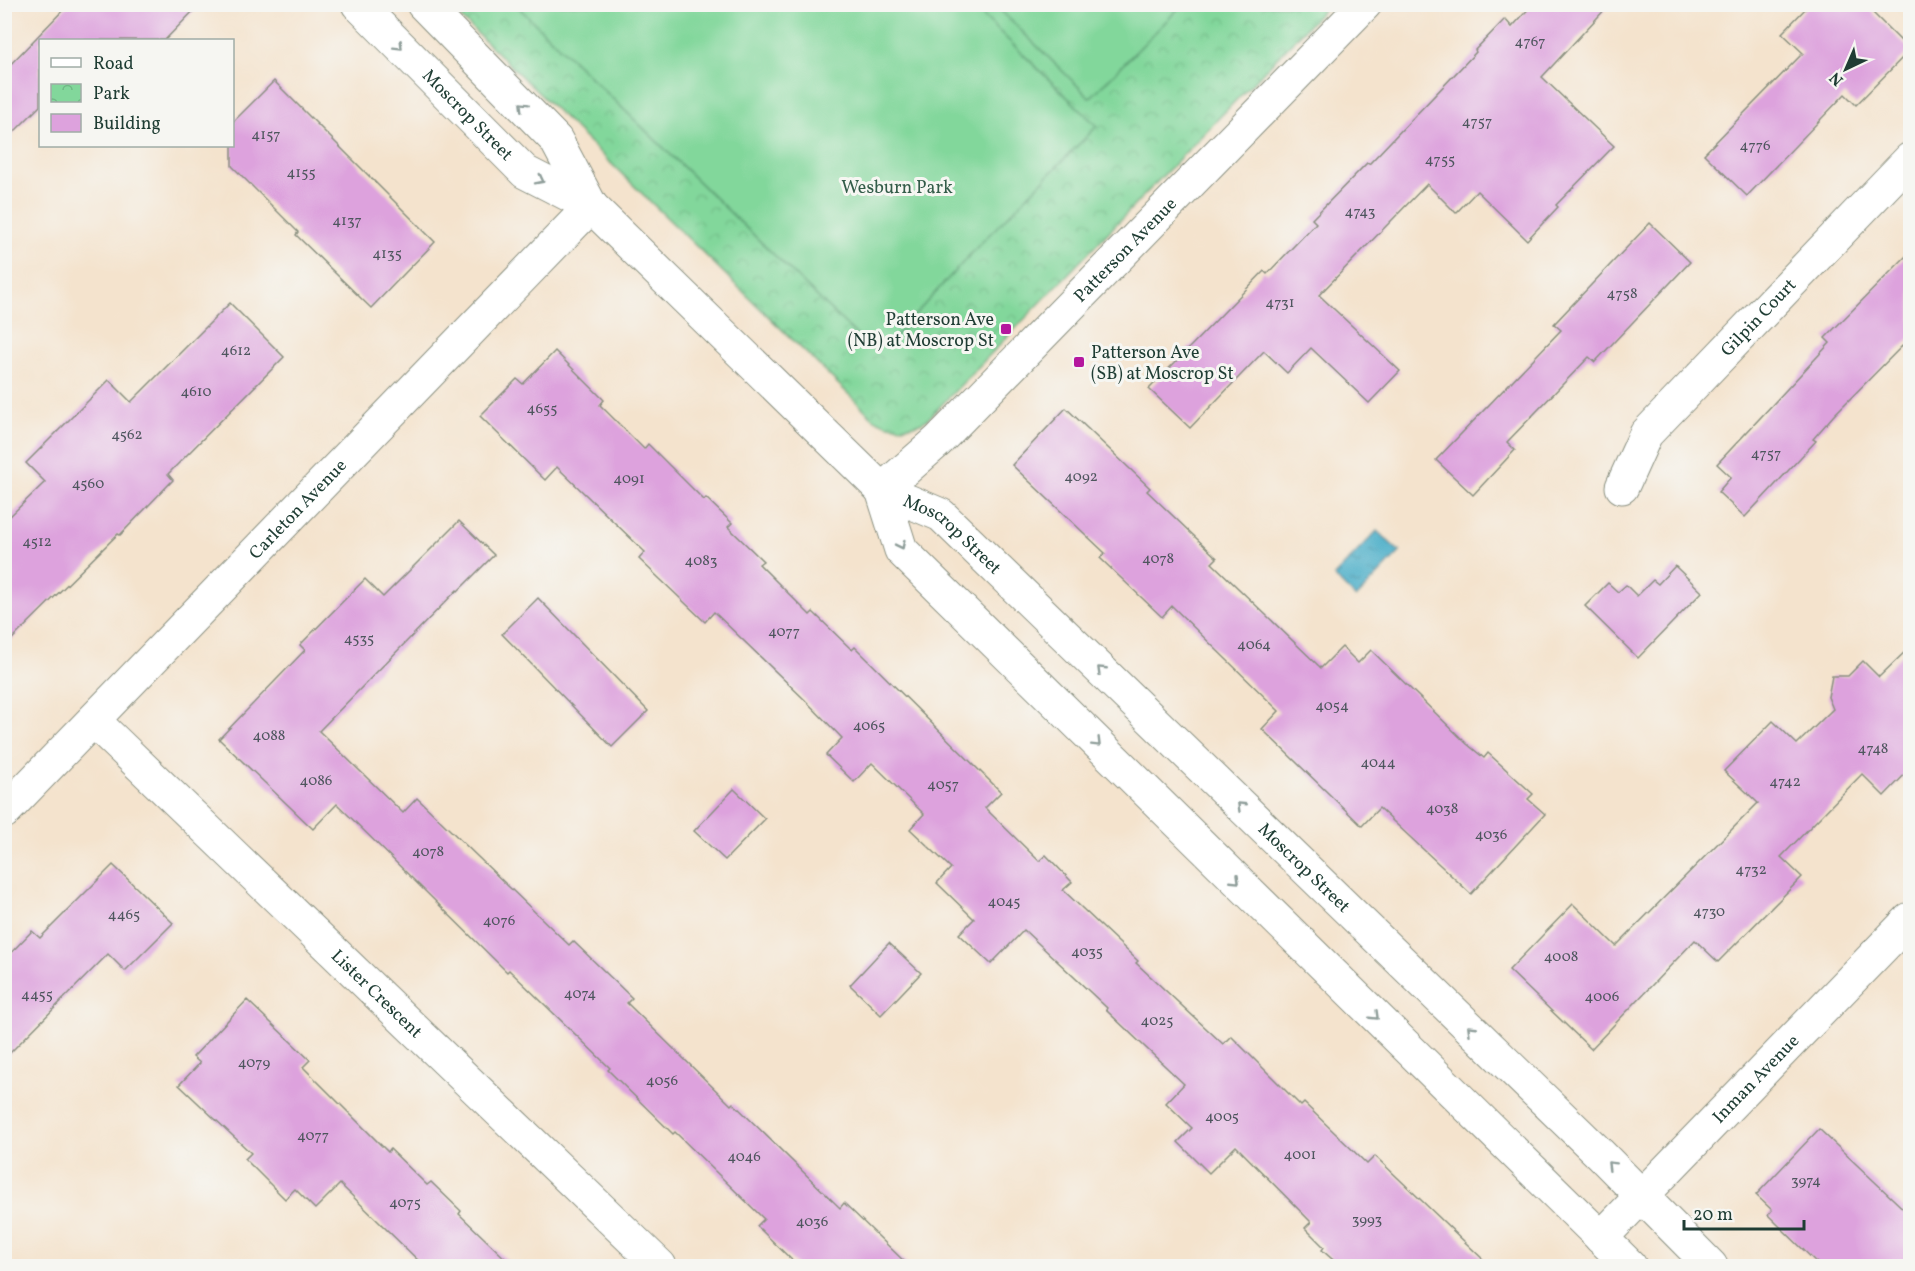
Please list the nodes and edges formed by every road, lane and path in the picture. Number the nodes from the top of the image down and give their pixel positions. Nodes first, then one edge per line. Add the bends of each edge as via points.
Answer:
1 (358, 4) edge
2 (423, 4) edge
3 (1365, 4) edge
4 (1911, 159) edge
5 (591, 206) junction
6 (1622, 487) dead end
7 (882, 490) junction
8 (94, 721) junction
9 (4, 812) edge
10 (1911, 919) edge
11 (1642, 1197) junction
12 (1601, 1238) junction
13 (660, 1266) edge
14 (1630, 1266) edge
15 (1712, 1266) edge

1 -> 5 street, Moscrop Street via 525,172
5 -> 2 street, Moscrop Street via 556,140
3 - 7 street, Patterson Avenue via 938,441
4 - 6 street, Gilpin Court via 1646,434
5 - 7 street, Moscrop Street
5 - 8 street, Carleton Avenue
11 -> 7 street, Moscrop Street via 941,515
7 -> 12 street, Moscrop Street via 901,550
8 - 9 street, Carleton Avenue
8 - 13 street, Lister Crescent
10 - 11 street, Inman Avenue
11 - 12 street, Inman Avenue
11 - 15 street, Moscrop Street
12 - 14 street, Moscrop Street

